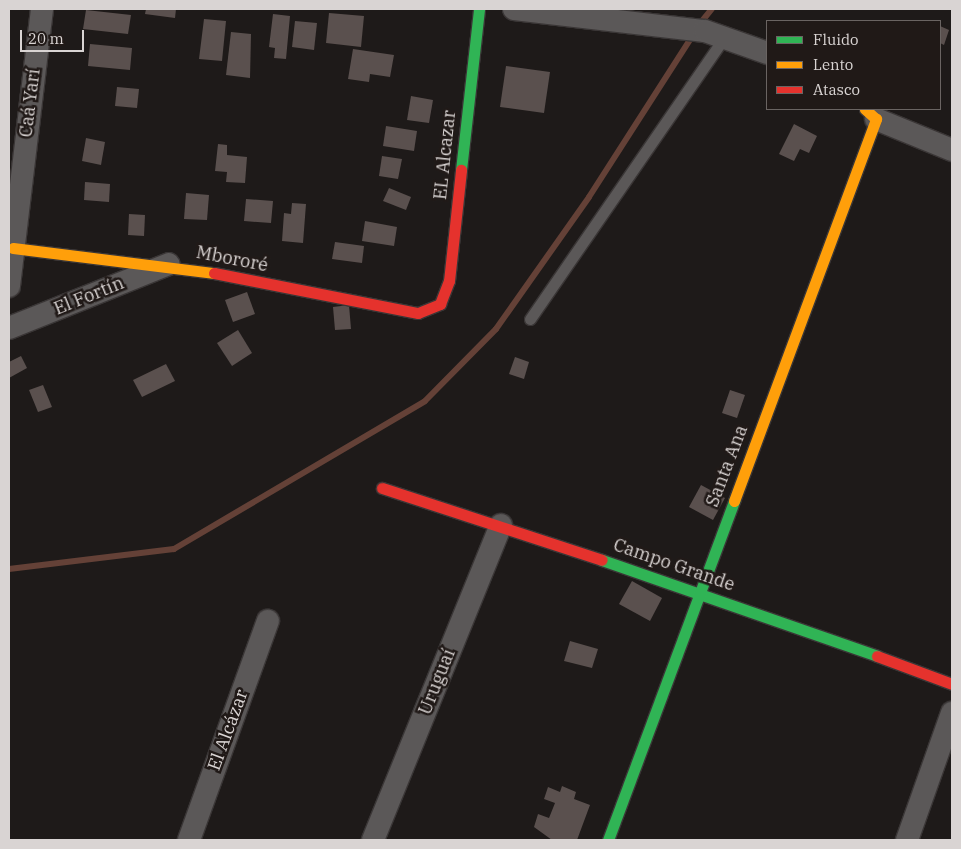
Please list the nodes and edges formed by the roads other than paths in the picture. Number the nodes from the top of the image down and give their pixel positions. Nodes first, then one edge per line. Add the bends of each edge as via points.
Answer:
1 (42, 9) edge
2 (479, 9) edge
3 (514, 9) edge
4 (715, 35) junction
5 (766, 53) edge
6 (871, 114) edge
7 (952, 150) edge
8 (13, 248) junction
9 (169, 264) junction
10 (9, 286) edge
11 (440, 304) joint
12 (530, 318) dead end
13 (9, 328) edge
14 (382, 488) dead end
15 (501, 524) junction
16 (698, 591) junction
17 (268, 620) dead end
18 (952, 684) edge
19 (952, 713) edge
20 (189, 840) edge
21 (373, 840) edge
22 (608, 840) edge
23 (907, 840) edge

1 - 8 street, Caá Yarí
2 - 11 street, EL Alcazar via 448,281
3 - 4 street via 654,23
4 - 5 street
4 - 12 lane
6 - 7 street
6 - 16 street, Santa Ana
8 - 9 street, Mbororé
8 - 10 street, Caá Yarí
9 - 11 street, Mbororé via 418,312
9 - 13 street, El Fortín
14 - 15 street, Campo Grande
15 - 16 street, Campo Grande
15 - 21 street, Uruguaí
16 - 18 street, Campo Grande
16 - 22 street, Santa Ana
17 - 20 street, El Alcázar
19 - 23 street

